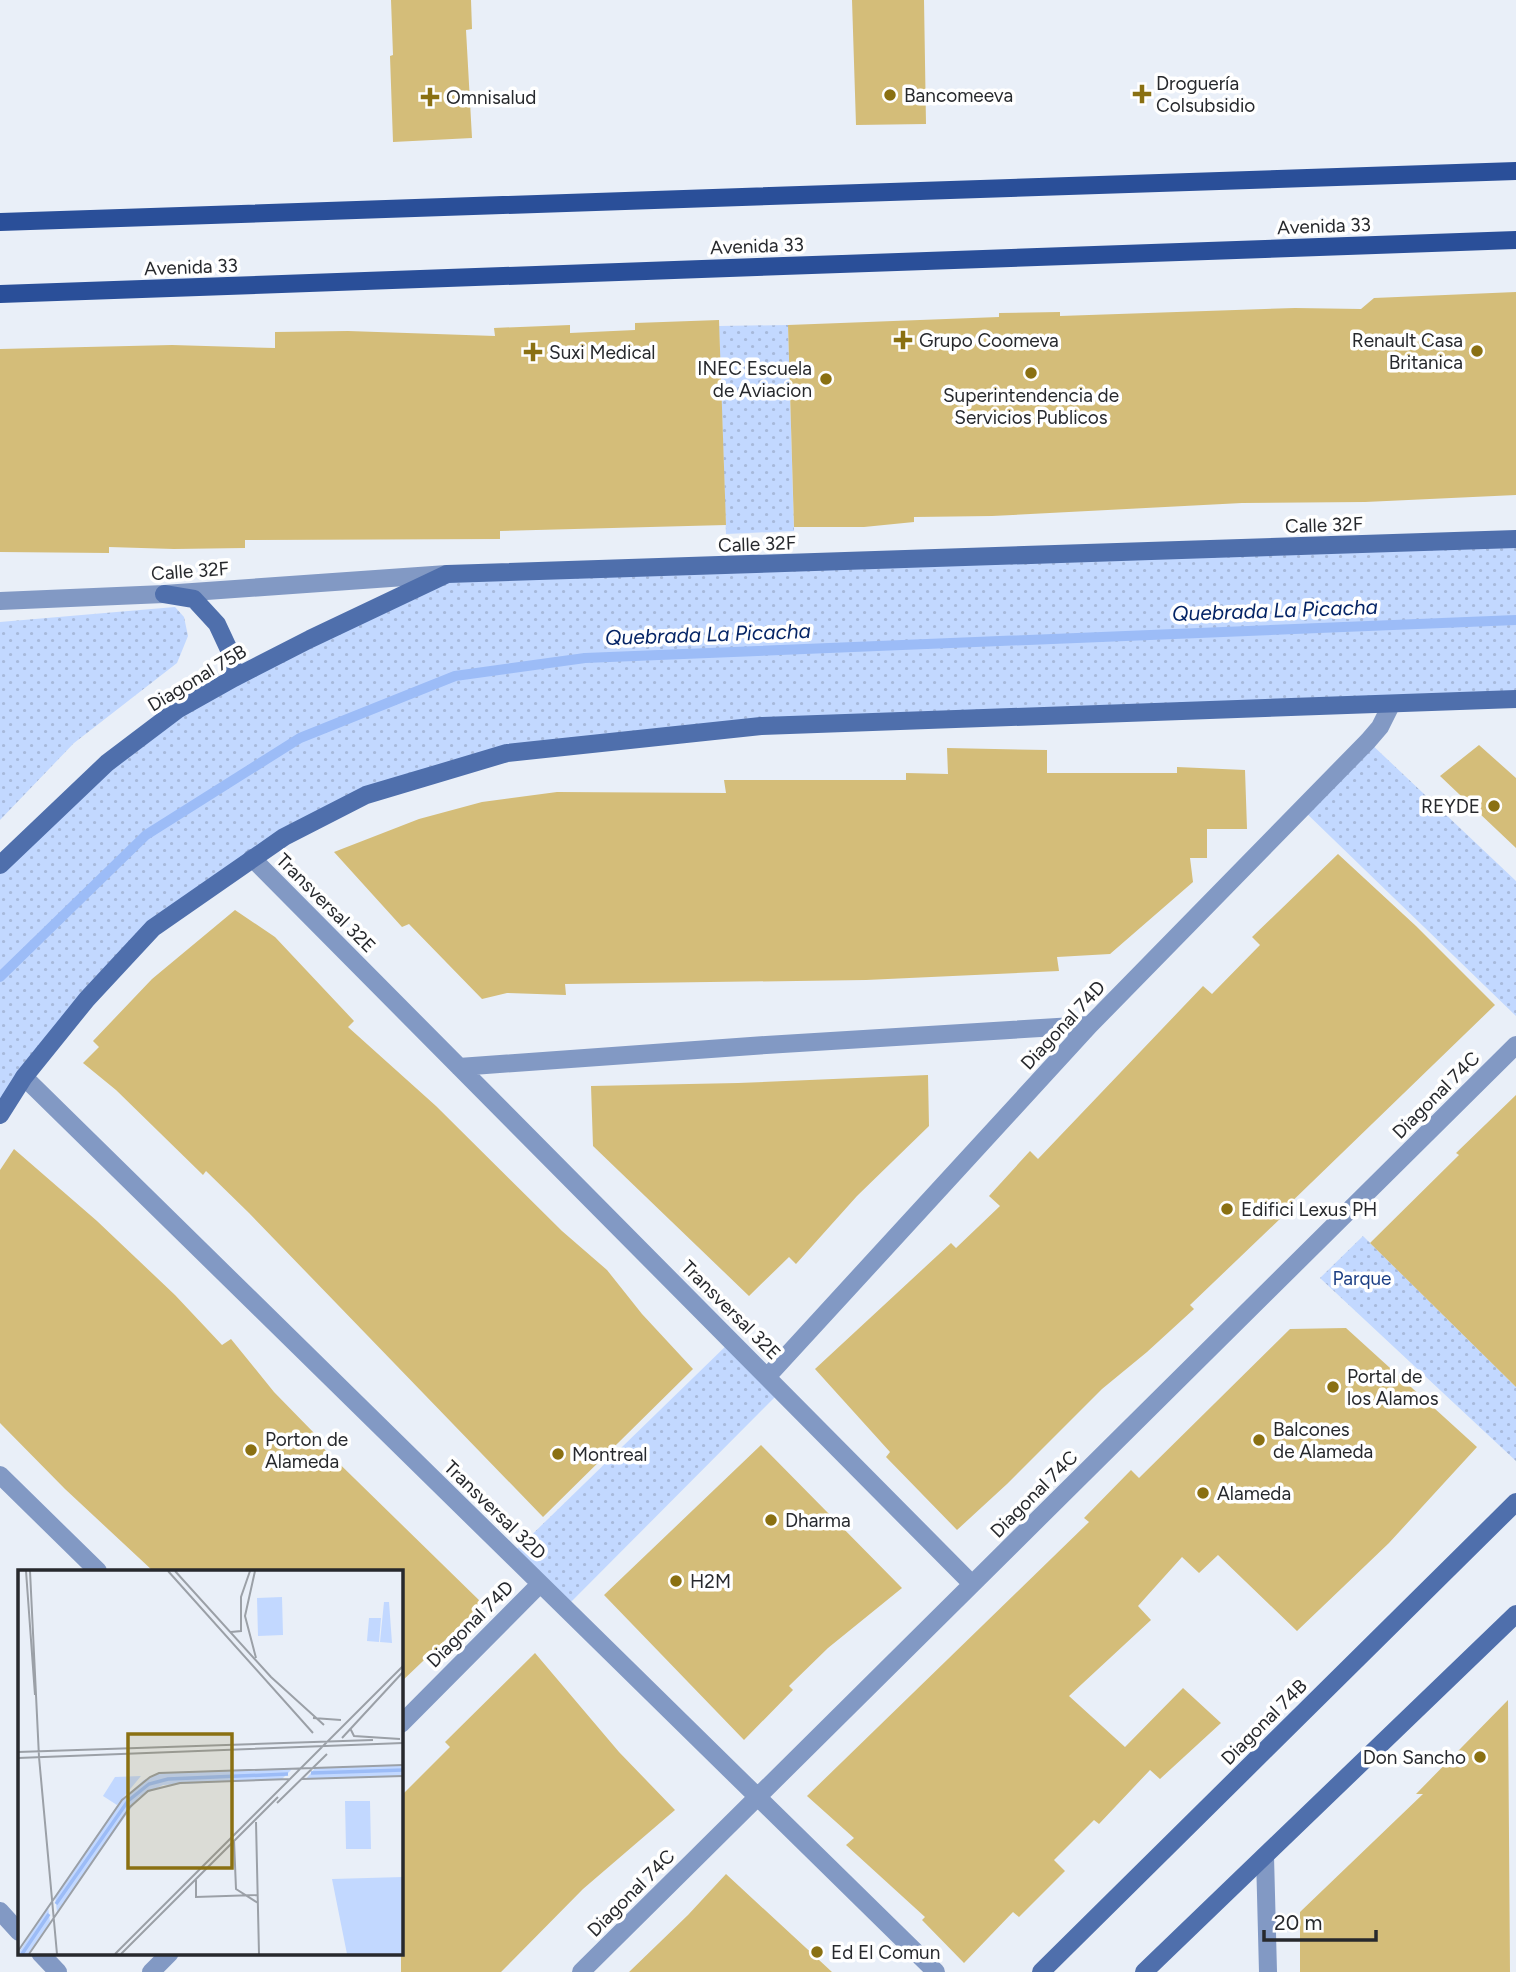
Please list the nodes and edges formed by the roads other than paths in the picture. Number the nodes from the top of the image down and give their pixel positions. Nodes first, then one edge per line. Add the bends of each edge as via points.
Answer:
1 (1516, 171) edge
2 (0, 222) edge
3 (1516, 240) edge
4 (0, 294) edge
5 (1516, 540) edge
6 (447, 574) junction
7 (164, 594) junction
8 (0, 601) edge
9 (234, 678) junction
10 (1516, 699) edge
11 (1391, 705) junction
12 (252, 858) junction
13 (0, 865) edge
14 (1090, 1025) junction
15 (1516, 1045) edge
16 (459, 1067) junction
17 (24, 1077) junction
18 (0, 1115) edge
19 (767, 1377) junction
20 (0, 1475) edge
21 (1516, 1502) edge
22 (97, 1570) edge
23 (540, 1584) junction
24 (972, 1584) junction
25 (1516, 1614) edge
26 (402, 1723) edge
27 (758, 1797) junction
28 (1265, 1856) junction
29 (0, 1912) edge
30 (18, 1930) edge
31 (41, 1954) edge
32 (169, 1954) edge
33 (58, 1972) edge
34 (150, 1972) edge
35 (580, 1972) edge
36 (936, 1972) edge
37 (1041, 1972) edge
38 (1144, 1972) edge
39 (1268, 1972) edge

1 - 2 main road
3 - 4 main road, Avenida 33
5 - 6 street, Calle 32F
6 - 7 street, Calle 32F
6 - 9 street, Diagonal 75B
7 - 8 street, Calle 32F
7 - 9 street via 194,599 217,624
9 - 13 street, Diagonal 75B via 177,710 107,763
10 - 11 street
11 - 12 street via 761,726 507,753 366,795
11 - 14 street, Diagonal 74D via 1368,741
12 - 16 street, Transversal 32E
12 - 17 street via 153,928
14 - 16 street
14 - 19 street, Diagonal 74D
15 - 24 street, Diagonal 74C
16 - 19 street, Transversal 32E
17 - 18 street
17 - 23 street, Transversal 32D
19 - 24 street, Transversal 32E
20 - 22 street
21 - 37 street, Diagonal 74B
23 - 26 street, Diagonal 74D
23 - 27 street, Transversal 32D
24 - 27 street, Diagonal 74C
25 - 28 street
27 - 35 street, Diagonal 74C
27 - 36 street, Transversal 32D
28 - 38 street
28 - 39 street
29 - 30 street
31 - 33 street
32 - 34 street

